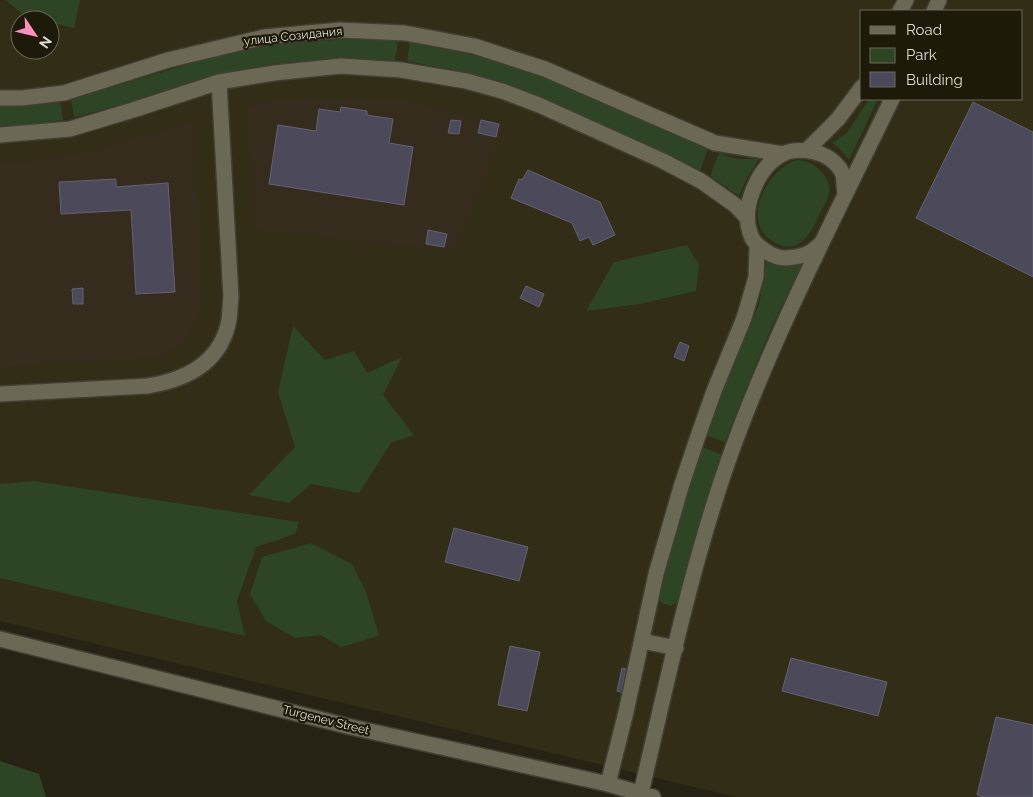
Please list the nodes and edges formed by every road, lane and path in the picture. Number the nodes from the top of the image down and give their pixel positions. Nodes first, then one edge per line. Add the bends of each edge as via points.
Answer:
1 (220, 82) junction
2 (860, 90) edge
3 (0, 98) edge
4 (892, 100) edge
5 (0, 135) edge
6 (807, 150) junction
7 (783, 154) junction
8 (845, 194) junction
9 (747, 218) junction
10 (824, 239) junction
11 (757, 245) junction
12 (0, 394) edge
13 (0, 639) edge
14 (642, 642) junction
15 (676, 648) junction
16 (608, 784) junction
17 (647, 795) edge

1 - 5 street via 70,129
1 - 9 street via 341,66 401,70 475,84 539,105 663,162 701,182 735,205
1 - 12 street via 231,297 229,321 214,354 195,371 161,384
2 - 6 street via 838,119
3 - 7 street, улица Созидания via 64,93 168,60 264,37 340,30 405,33 474,46 545,68 715,143
4 - 8 street
6 - 7 street
6 - 8 street via 831,159 842,173
7 - 9 street via 768,166 756,183
8 - 10 street
9 - 11 street via 750,235
10 - 11 street via 813,252 794,257 770,255
10 - 15 street via 778,336 732,451 711,512
11 - 14 street via 756,277 681,487 656,574
13 - 16 street, Turgenev Street via 351,726
14 - 15 street
14 - 16 street
15 - 17 street
16 - 17 street, Turgenev Street

